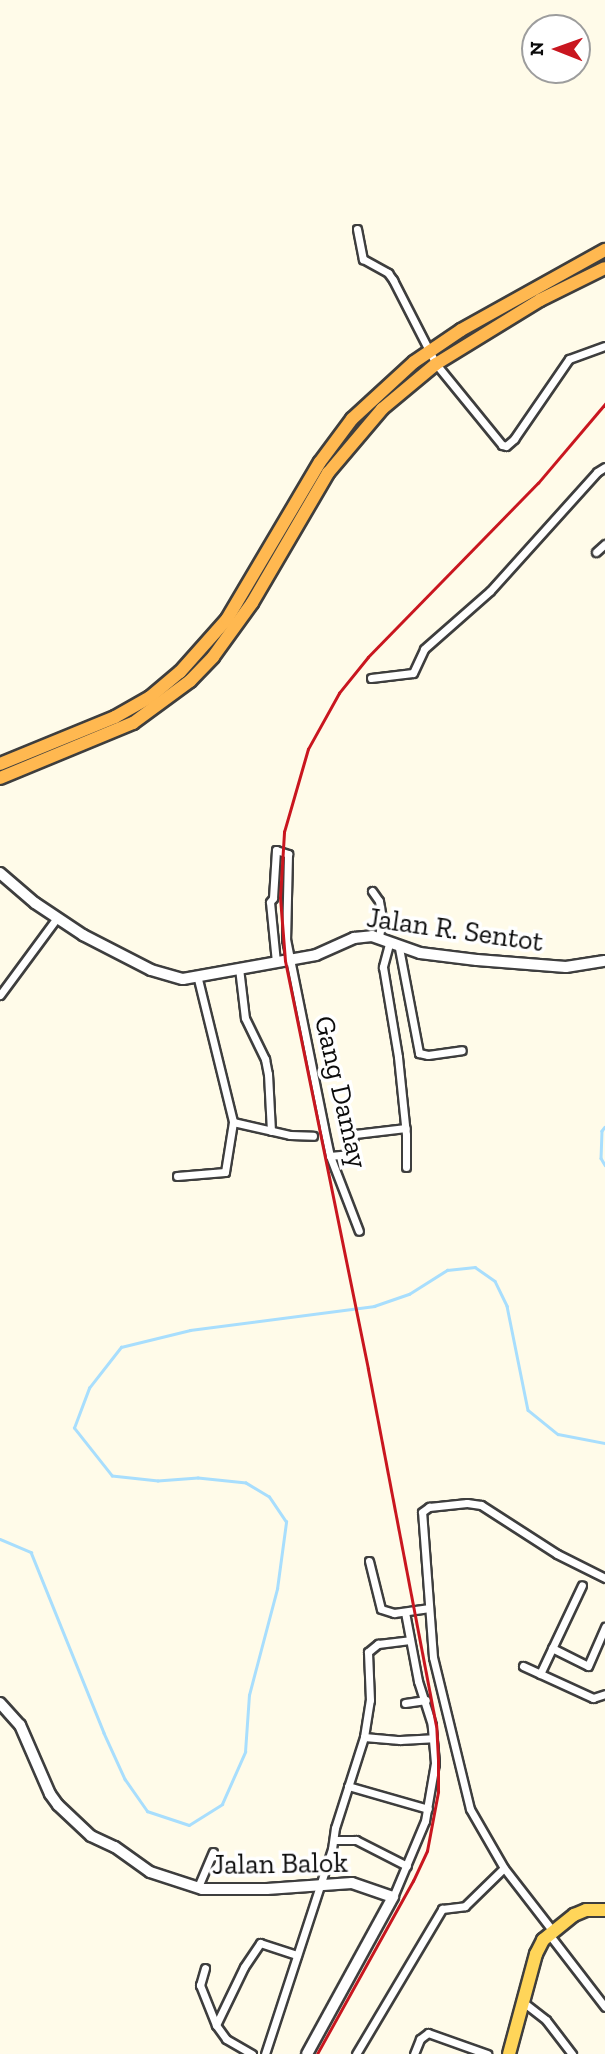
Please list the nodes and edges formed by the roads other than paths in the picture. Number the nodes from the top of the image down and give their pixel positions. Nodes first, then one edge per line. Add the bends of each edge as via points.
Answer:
1 (357, 229) dead end
2 (605, 250) edge
3 (605, 268) edge
4 (605, 345) edge
5 (429, 352) junction
6 (436, 365) junction
7 (605, 467) edge
8 (605, 544) edge
9 (596, 552) dead end
10 (371, 678) dead end
11 (0, 764) edge
12 (0, 778) edge
13 (0, 873) edge
14 (372, 891) dead end
15 (55, 919) junction
16 (379, 936) junction
17 (394, 946) junction
18 (290, 960) junction
19 (605, 961) edge
20 (276, 962) junction
21 (239, 968) junction
22 (198, 979) junction
23 (0, 995) edge
24 (463, 1051) dead end
25 (233, 1122) junction
26 (406, 1128) junction
27 (271, 1131) junction
28 (313, 1136) dead end
29 (330, 1156) junction
30 (406, 1167) dead end
31 (177, 1177) dead end
32 (359, 1231) dead end
33 (369, 1561) dead end
34 (605, 1578) edge
35 (582, 1585) dead end
36 (428, 1608) junction
37 (405, 1612) junction
38 (605, 1627) edge
39 (410, 1640) junction
40 (552, 1648) junction
41 (523, 1666) dead end
42 (540, 1674) junction
43 (605, 1694) edge
44 (426, 1700) junction
45 (0, 1703) edge
46 (405, 1703) dead end
47 (364, 1737) junction
48 (433, 1738) junction
49 (348, 1786) junction
50 (428, 1810) junction
51 (334, 1840) junction
52 (213, 1853) dead end
53 (407, 1866) junction
54 (504, 1868) junction
55 (321, 1883) junction
56 (198, 1887) junction
57 (393, 1897) junction
58 (605, 1910) edge
59 (550, 1931) junction
60 (297, 1955) junction
61 (205, 1968) dead end
62 (523, 2001) junction
63 (605, 2007) edge
64 (216, 2025) junction
65 (252, 2054) edge
66 (265, 2054) edge
67 (307, 2054) edge
68 (356, 2054) edge
69 (414, 2054) edge
70 (487, 2054) edge
71 (509, 2054) edge
72 (572, 2054) edge

1 - 5 street via 363,259 393,280
2 - 5 highway
3 - 6 highway via 540,300
4 - 6 street via 569,359 506,446 495,440
5 - 6 street
5 - 11 highway via 352,419 320,462 227,619 180,672 114,717
6 - 12 highway via 382,409 328,473 252,603 190,681 133,723
7 - 10 street via 490,591 424,649 412,673
8 - 9 street
13 - 15 street, Jalan R. Sentot
14 - 16 street via 382,918
15 - 22 street, Jalan R. Sentot via 151,971
15 - 23 street
16 - 17 street, Jalan R. Sentot
16 - 18 street, Jalan R. Sentot via 354,937 337,948
17 - 19 street, Jalan R. Sentot via 545,966
17 - 24 street via 419,1053
17 - 26 street via 383,967
18 - 20 street, Jalan R. Sentot
18 - 20 street, Gang Damay via 286,939 288,859 284,851 275,852 270,902
18 - 29 street, Gang Damay
20 - 21 street, Jalan R. Sentot
21 - 22 street, Jalan R. Sentot
21 - 27 street via 245,1018 268,1074
22 - 25 street
25 - 27 street
25 - 31 street via 225,1172
26 - 29 street via 355,1134 348,1154
26 - 30 street
27 - 28 street
29 - 32 street, Gang Damay
33 - 37 street via 382,1609
34 - 36 street via 557,1554 481,1505 429,1507 421,1517
35 - 40 street
36 - 37 street
36 - 54 street via 433,1657 470,1809
37 - 39 street
38 - 40 street via 588,1665
39 - 44 street
39 - 47 street via 378,1644 368,1652 370,1697
40 - 42 street
41 - 42 street
42 - 43 street via 593,1698
44 - 46 street
44 - 48 street
45 - 56 street, Jalan Balok via 20,1725 50,1794 77,1824 150,1872
47 - 48 street
47 - 49 street
48 - 50 street
49 - 50 street
49 - 51 street
50 - 53 street
51 - 53 street via 356,1840
51 - 55 street
52 - 56 street
53 - 57 street
54 - 59 street
54 - 68 street via 465,1906 442,1909
55 - 56 street, Jalan Balok via 267,1889
55 - 57 street, Jalan Balok via 359,1884
55 - 60 street
57 - 67 street
58 - 59 main road via 586,1910
59 - 62 main road via 536,1954
59 - 63 street
60 - 64 street via 260,1943
60 - 66 street
61 - 64 street via 200,1985
62 - 71 main road
62 - 72 street via 546,2020
64 - 65 street via 226,2039
69 - 70 street via 428,2033

